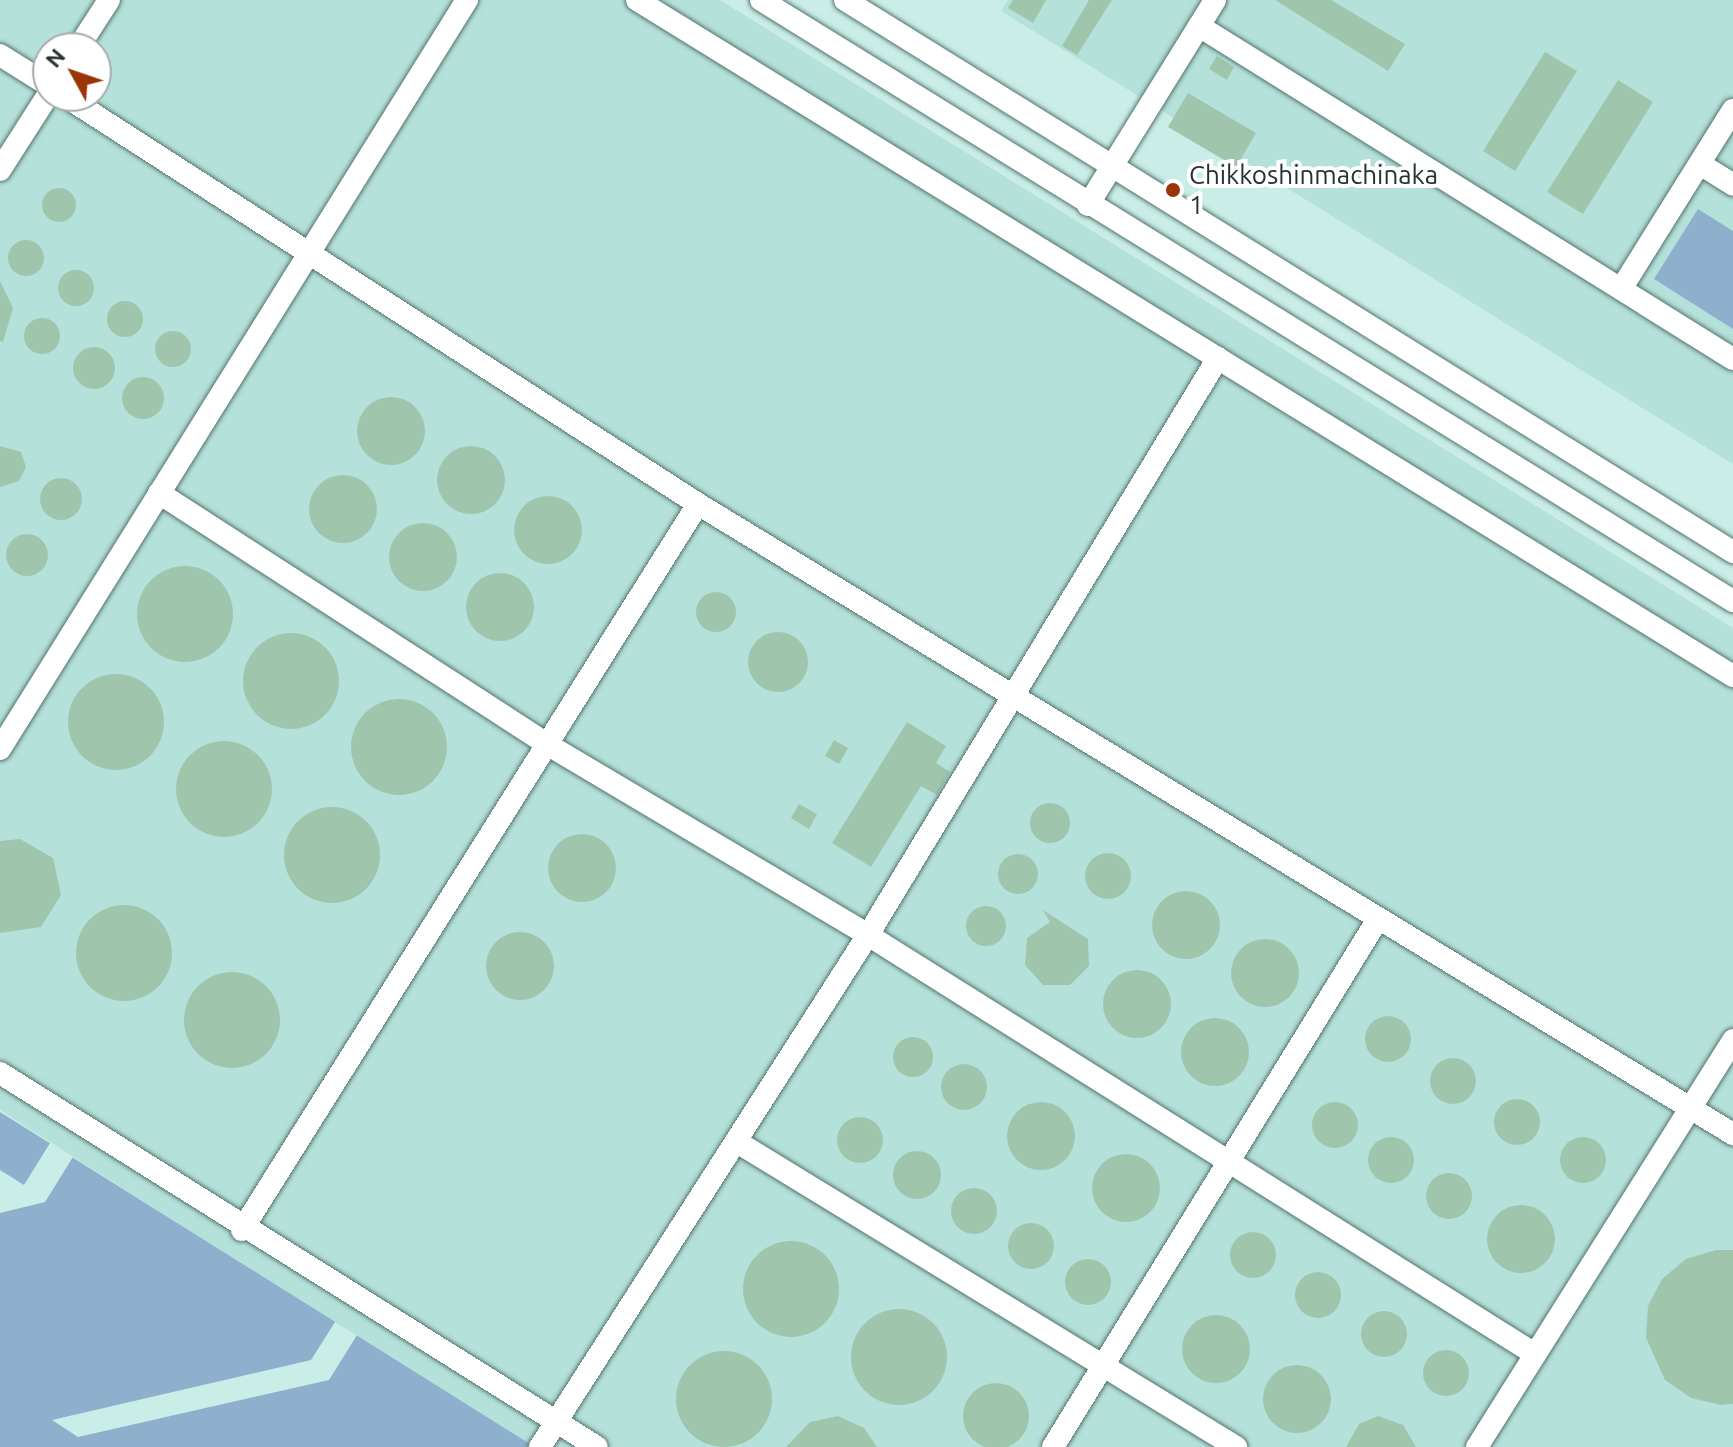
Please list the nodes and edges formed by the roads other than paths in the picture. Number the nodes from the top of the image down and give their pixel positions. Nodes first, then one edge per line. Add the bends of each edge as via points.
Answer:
1 (109, 0) edge
2 (467, 0) edge
3 (637, 0) edge
4 (761, 0) edge
5 (845, 0) edge
6 (1215, 0) edge
7 (1199, 26) junction
8 (88, 32) edge
9 (0, 55) edge
10 (32, 75) edge
11 (1733, 110) edge
12 (37, 112) edge
13 (89, 112) edge
14 (1700, 164) junction
15 (1112, 167) junction
16 (0, 170) edge
17 (1733, 185) edge
18 (1088, 205) junction
19 (308, 255) junction
20 (1621, 289) junction
21 (1218, 358) junction
22 (1733, 359) edge
23 (159, 493) junction
24 (698, 504) junction
25 (1733, 552) edge
26 (1733, 601) edge
27 (1733, 676) edge
28 (1012, 692) junction
29 (550, 746) junction
30 (0, 749) edge
31 (1378, 919) junction
32 (868, 935) junction
33 (1733, 1040) edge
34 (0, 1073) edge
35 (1690, 1107) junction
36 (1733, 1134) edge
37 (737, 1142) junction
38 (1226, 1165) junction
39 (242, 1230) junction
40 (1535, 1354) junction
41 (1104, 1364) junction
42 (554, 1424) junction
43 (540, 1447) edge
44 (597, 1447) edge
45 (1053, 1447) edge
46 (1236, 1447) edge
47 (1477, 1447) edge

1 - 8 street
2 - 19 street
3 - 21 street
4 - 18 street
5 - 15 street
6 - 7 street
7 - 15 street
7 - 20 street
9 - 10 street
11 - 14 street
12 - 16 street
13 - 19 street
14 - 17 street
14 - 20 street
15 - 18 street
15 - 25 street
18 - 26 street
19 - 23 street
19 - 24 street
20 - 22 street
21 - 27 street
21 - 28 street
23 - 29 street
23 - 30 street
24 - 28 street
24 - 29 street
28 - 31 street
28 - 32 street
29 - 32 street
29 - 39 street
31 - 35 street
31 - 38 street
32 - 37 street
32 - 38 street
33 - 35 street
34 - 39 street
35 - 36 street
35 - 40 street
37 - 41 street
37 - 42 street
38 - 40 street
38 - 41 street
39 - 42 street
40 - 47 street
41 - 45 street
41 - 46 street
42 - 43 street
42 - 44 street

